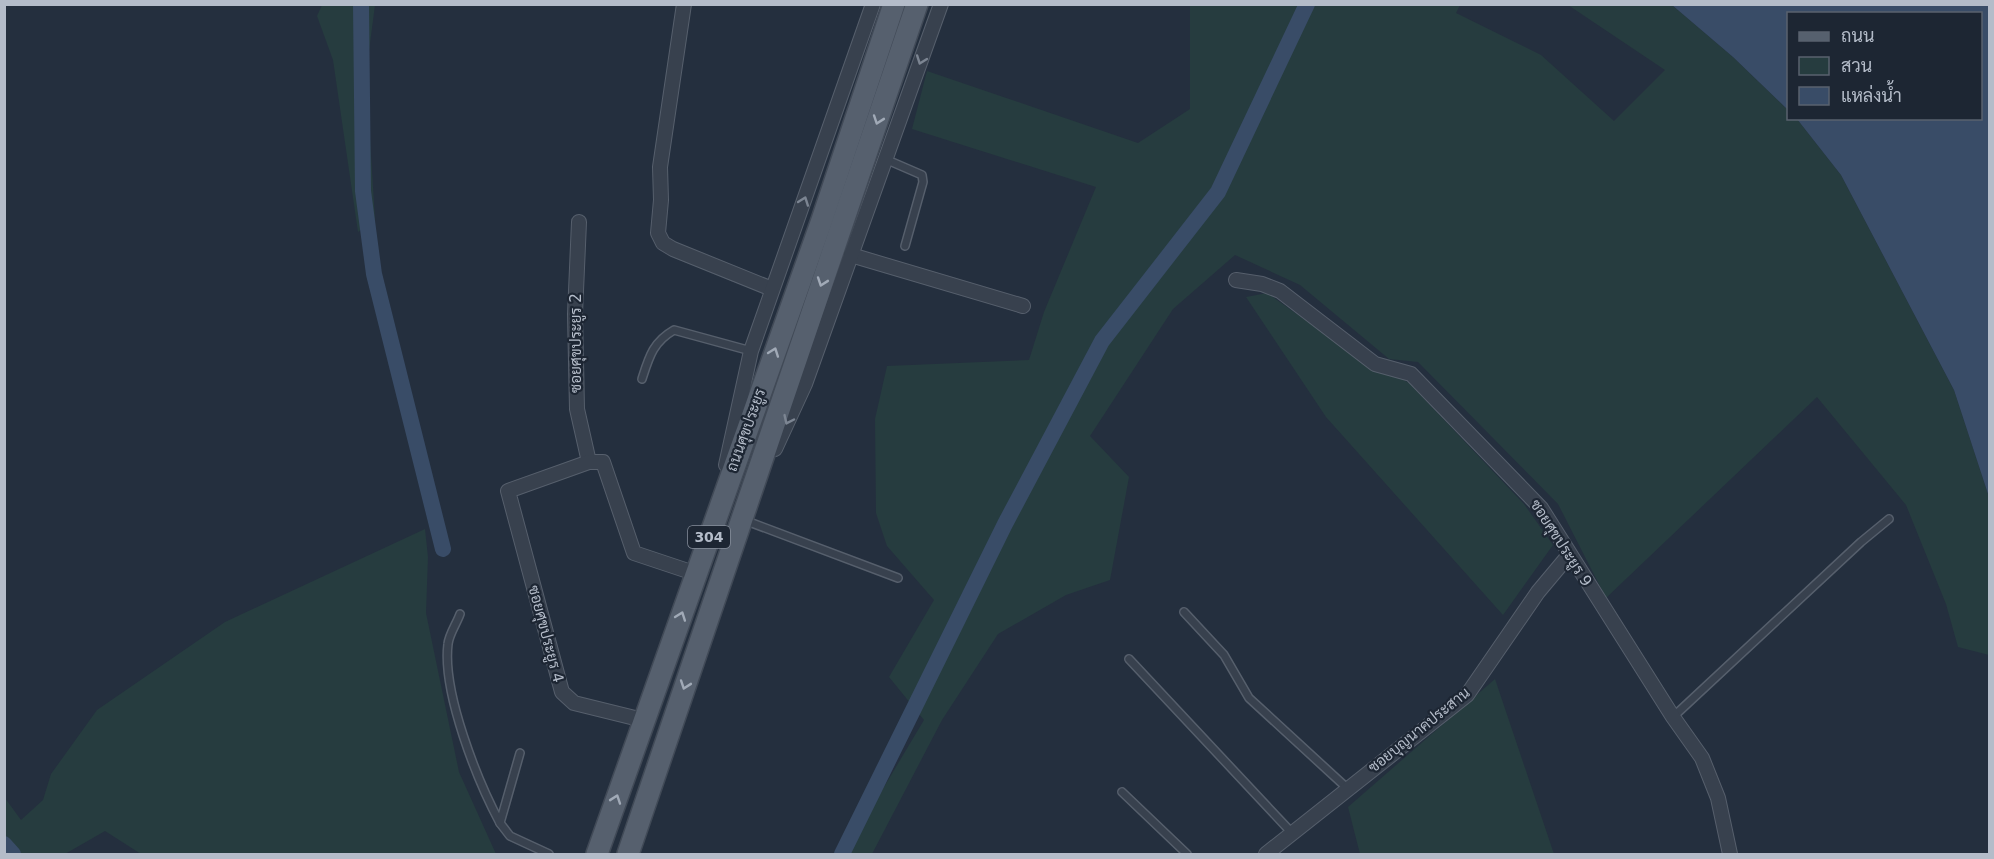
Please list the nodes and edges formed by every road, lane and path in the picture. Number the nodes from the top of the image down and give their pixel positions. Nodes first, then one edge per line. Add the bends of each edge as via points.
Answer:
1 (684, 4) edge
2 (873, 4) edge
3 (894, 4) edge
4 (917, 4) edge
5 (941, 4) edge
6 (885, 159) junction
7 (579, 222) dead end
8 (831, 224) junction
9 (905, 246) dead end
10 (851, 255) junction
11 (1236, 280) dead end
12 (772, 289) junction
13 (1023, 306) dead end
14 (751, 351) junction
15 (642, 379) dead end
16 (589, 462) junction
17 (714, 519) junction
18 (1889, 519) dead end
19 (740, 523) junction
20 (1569, 555) junction
21 (697, 574) junction
22 (898, 578) dead end
23 (1184, 612) dead end
24 (460, 614) dead end
25 (1129, 659) dead end
26 (1673, 717) junction
27 (643, 720) junction
28 (520, 753) dead end
29 (1347, 788) junction
30 (1122, 792) dead end
31 (500, 823) junction
32 (1292, 833) junction
33 (549, 855) edge
34 (597, 855) edge
35 (628, 855) edge
36 (1187, 855) edge
37 (1266, 855) edge
38 (1731, 855) edge

1 - 12 street via 660,167 658,233 663,243 673,249
12 -> 2 street
3 - 8 main road, ถนนศุขประยูร / 304
4 -> 8 main road, ถนนศุขประยูร / 304
5 -> 6 street
6 - 9 lane via 922,175
6 - 10 street
7 - 16 street, ซอยศุขประยูร 2 via 575,314 577,409
17 -> 8 main road, ถนนศุขประยูร / 304
8 -> 19 main road, ถนนศุขประยูร / 304
10 - 13 street
10 -> 19 street via 805,384
11 - 20 street, ซอยศุขประยูร 9 via 1280,291 1376,364 1411,374 1541,508
12 - 14 street
14 - 15 lane via 674,330 659,338
14 - 17 street
16 - 21 street via 600,460 606,466 636,555
16 - 27 street, ซอยศุขประยูร 4 via 508,491 562,692 574,703
17 - 21 main road, ถนนศุขประยูร / 304
18 - 26 lane
19 - 22 lane
19 -> 35 main road, ถนนศุขประยูร / 304
20 - 26 street, ซอยศุขประยูร 9
20 - 29 street, ซอยบุญนาคประสาน via 1538,592 1467,695
27 -> 21 main road, ถนนศุขประยูร / 304
23 - 29 lane via 1224,655 1250,698
24 - 31 lane via 448,643 452,702 487,799
25 - 32 lane
26 - 38 street, ซอยศุขประยูร 9 via 1702,758 1718,798
34 -> 27 main road, ถนนศุขประยูร / 304
28 - 31 lane
29 - 32 street, ซอยบุญนาคประสาน
30 - 36 lane
31 - 33 lane via 510,836
32 - 37 street, ซอยบุญนาคประสาน

